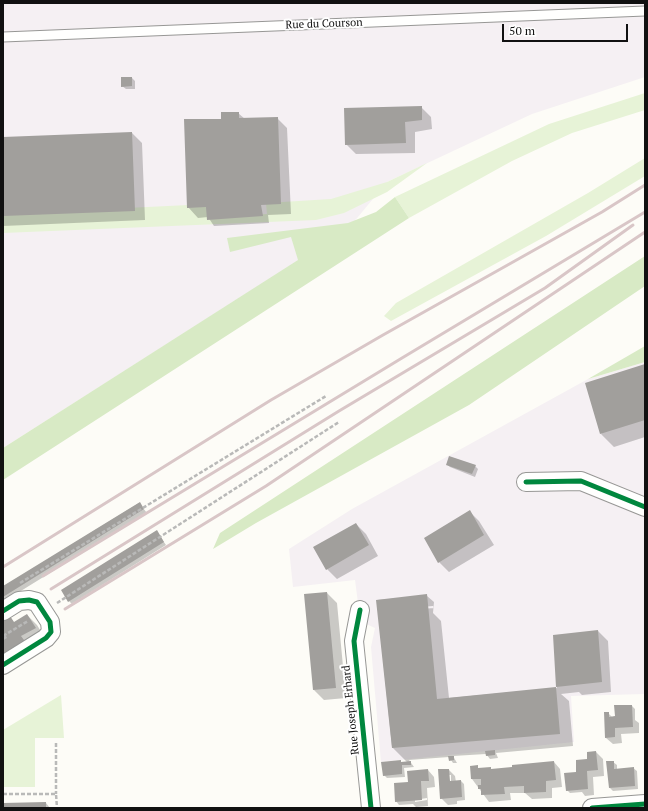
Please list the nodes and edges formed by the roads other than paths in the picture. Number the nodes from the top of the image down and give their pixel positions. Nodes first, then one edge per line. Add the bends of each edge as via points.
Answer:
1 (645, 11) edge
2 (3, 37) edge
3 (526, 482) dead end
4 (645, 507) edge
5 (360, 610) dead end
6 (3, 611) edge
7 (3, 665) edge
8 (645, 804) edge
9 (371, 808) edge
10 (592, 808) edge

1 - 2 lane, Rue du Courson
3 - 4 street via 581,481
5 - 9 street, Rue Joseph Erhard via 354,641
6 - 7 street via 19,601 37,602 50,622 52,632
8 - 10 street

